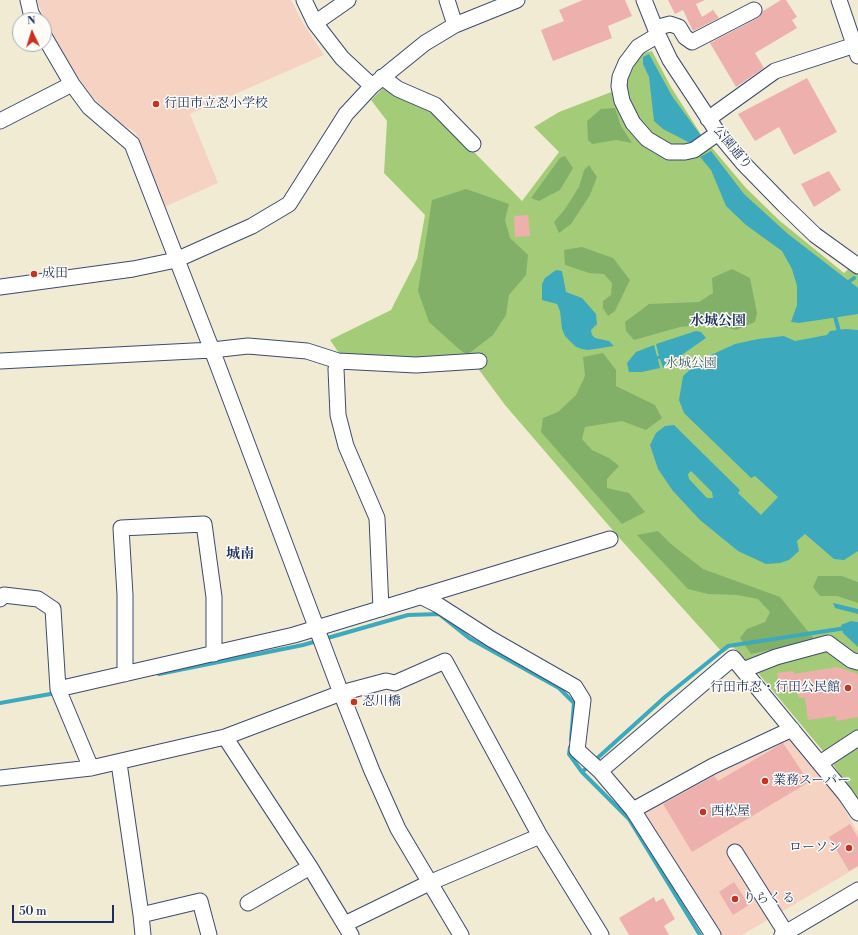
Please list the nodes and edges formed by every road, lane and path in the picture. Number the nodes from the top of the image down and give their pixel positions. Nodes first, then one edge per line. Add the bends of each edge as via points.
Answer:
1 (28, 0) edge
2 (304, 0) edge
3 (348, 0) edge
4 (447, 0) edge
5 (517, 0) edge
6 (644, 0) edge
7 (840, 0) edge
8 (754, 10) dead end
9 (30, 12) edge
10 (315, 23) junction
11 (455, 25) junction
12 (656, 32) junction
13 (857, 49) edge
14 (52, 50) edge
15 (377, 82) junction
16 (72, 84) junction
17 (708, 119) junction
18 (0, 121) edge
19 (713, 137) junction
20 (473, 144) dead end
21 (176, 260) junction
22 (858, 266) edge
23 (0, 287) edge
24 (212, 350) junction
25 (0, 361) edge
26 (338, 361) junction
27 (479, 361) dead end
28 (610, 538) dead end
29 (420, 596) junction
30 (0, 599) edge
31 (381, 609) junction
32 (318, 628) junction
33 (214, 654) junction
34 (858, 662) edge
35 (743, 670) junction
36 (125, 674) junction
37 (58, 689) junction
38 (341, 693) junction
39 (792, 729) junction
40 (225, 737) junction
41 (858, 738) edge
42 (119, 763) junction
43 (820, 763) junction
44 (91, 768) junction
45 (600, 771) junction
46 (0, 778) edge
47 (633, 810) junction
48 (858, 813) edge
49 (540, 836) junction
50 (736, 852) dead end
51 (310, 867) junction
52 (429, 883) junction
53 (858, 890) edge
54 (248, 903) dead end
55 (141, 915) junction
56 (348, 930) edge
57 (784, 934) edge
58 (143, 935) edge
59 (209, 935) edge
60 (460, 935) edge
61 (601, 935) edge
62 (713, 935) edge

1 - 9 street
2 - 10 street
3 - 10 street
4 - 11 street
5 - 11 street
6 - 12 street, 公園通り
7 - 13 street
8 - 12 street via 692,42 685,37 679,27 670,24
10 - 15 street via 342,58
11 - 15 street via 425,43
12 - 17 street, 公園通り
12 - 19 street via 638,47 626,63 620,77 622,101 633,123 647,139 669,152 694,150
13 - 17 street via 775,71
14 - 16 street
15 - 20 street via 435,105
15 - 21 street via 346,114 289,204 252,226
16 - 18 street
16 - 21 street via 89,107 132,144
17 - 19 street, 公園通り
19 - 22 street, 公園通り via 815,234
21 - 23 street via 133,270
21 - 24 street
24 - 25 street
24 - 26 street via 248,346 307,350
24 - 32 street
26 - 27 street via 416,365
26 - 31 street via 338,415 346,446 377,518
28 - 29 street
29 - 31 street
29 - 45 street via 576,687 584,700 577,750
30 - 37 street via 4,596 38,599 53,609
31 - 32 street
32 - 33 street
32 - 38 street
33 - 36 street
33 - 36 street via 214,598 204,524 121,528 125,595
34 - 35 street via 851,660 828,643 776,657
35 - 39 street
35 - 45 street via 733,658
36 - 37 street
37 - 44 street
38 - 40 street
38 - 49 street via 386,681 395,683 445,662
38 - 52 street via 398,829
39 - 43 street
39 - 47 street via 713,766
40 - 42 street
40 - 51 street
41 - 43 street
42 - 44 street
42 - 55 street
43 - 48 street
44 - 46 street
45 - 47 street
47 - 62 street
49 - 52 street
49 - 61 street
50 - 57 street
51 - 54 street
51 - 56 street
52 - 56 street
52 - 60 street
53 - 57 street
55 - 58 street
55 - 59 street via 200,901

